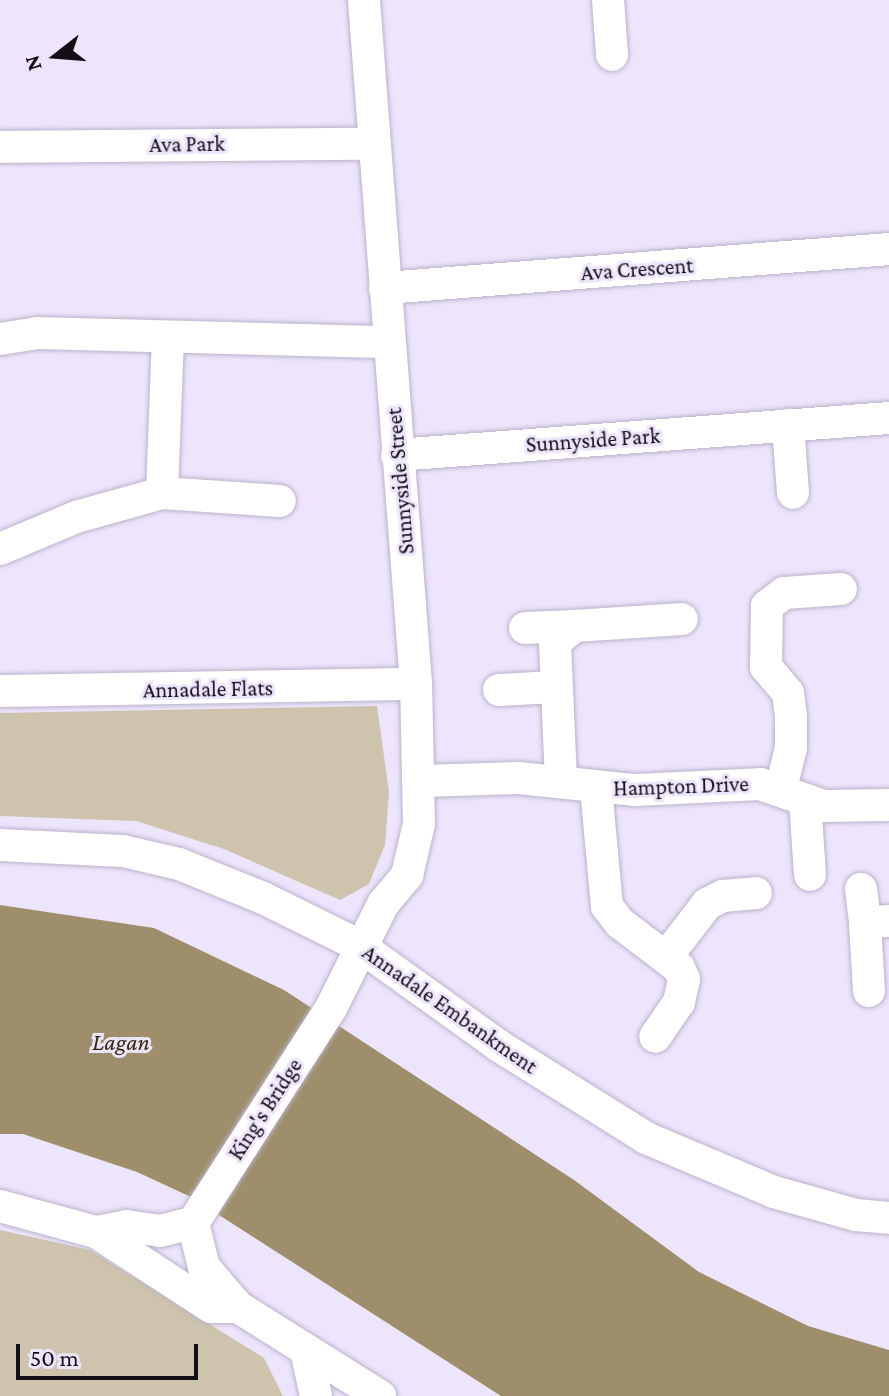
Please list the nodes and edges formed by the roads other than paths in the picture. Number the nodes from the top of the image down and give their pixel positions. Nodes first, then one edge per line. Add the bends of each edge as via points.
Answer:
1 (364, 0) edge
2 (608, 0) edge
3 (612, 55) dead end
4 (373, 144) junction
5 (0, 147) edge
6 (889, 249) edge
7 (385, 288) junction
8 (168, 337) junction
9 (0, 339) edge
10 (389, 342) junction
11 (889, 418) edge
12 (788, 425) junction
13 (397, 455) junction
14 (162, 493) junction
15 (793, 493) dead end
16 (280, 501) dead end
17 (0, 549) edge
18 (841, 589) dead end
19 (682, 619) dead end
20 (575, 626) junction
21 (525, 628) dead end
22 (416, 684) junction
23 (555, 687) junction
24 (499, 690) dead end
25 (0, 691) edge
26 (422, 781) junction
27 (561, 781) junction
28 (596, 788) junction
29 (793, 794) junction
30 (889, 805) edge
31 (0, 845) edge
32 (810, 875) dead end
33 (861, 889) dead end
34 (756, 893) dead end
35 (394, 897) junction
36 (877, 922) edge
37 (315, 928) junction
38 (360, 946) junction
39 (667, 956) junction
40 (406, 981) junction
41 (869, 991) dead end
42 (335, 1000) junction
43 (655, 1037) dead end
44 (0, 1206) edge
45 (196, 1217) junction
46 (889, 1218) edge
47 (96, 1232) junction
48 (238, 1307) junction
49 (306, 1350) junction
50 (316, 1396) edge
51 (380, 1396) edge

1 - 4 street, Sunnyside Street
2 - 3 street
4 - 5 street, Ava Park
4 - 7 street, Sunnyside Street
6 - 7 street, Ava Crescent
7 - 10 street, Sunnyside Street
8 - 9 street via 37,333
8 - 10 street
8 - 14 street
10 - 13 street, Sunnyside Street
11 - 12 street, Sunnyside Park
12 - 13 street, Sunnyside Park
12 - 15 street
13 - 22 street, Sunnyside Street
14 - 16 street
14 - 17 street via 76,517
18 - 29 street via 784,593 767,606 766,667 788,693
19 - 20 street
20 - 21 street
20 - 23 street via 555,642
22 - 25 street, Annadale Flats
22 - 26 street, Sunnyside Street
23 - 24 street
23 - 27 street
26 - 27 street, Hampton Drive
26 - 35 street, Sunnyside Street via 407,875
27 - 28 street, Hampton Drive
28 - 29 street, Hampton Drive via 730,783
28 - 39 street via 607,906 620,923
29 - 30 street, Hampton Drive via 843,808
29 - 32 street
31 - 37 street, Annadale Embankment via 123,851 179,864 263,898
33 - 36 street
34 - 39 street via 723,896 707,904
35 - 38 street, Sunnyside Street via 383,904
35 - 40 street via 392,933
36 - 41 street
37 - 38 street, Annadale Embankment via 333,930
37 - 42 street
38 - 40 street, Annadale Embankment
38 - 42 street, King's Bridge
39 - 43 street via 679,968 684,991
40 - 42 street via 367,981
40 - 46 street, Annadale Embankment via 646,1138 774,1192 856,1215
42 - 45 street, King's Bridge
44 - 47 street
45 - 47 street via 160,1231 126,1226
45 - 48 street via 204,1267
47 - 48 street via 211,1307
48 - 49 street
49 - 50 street
49 - 51 street

